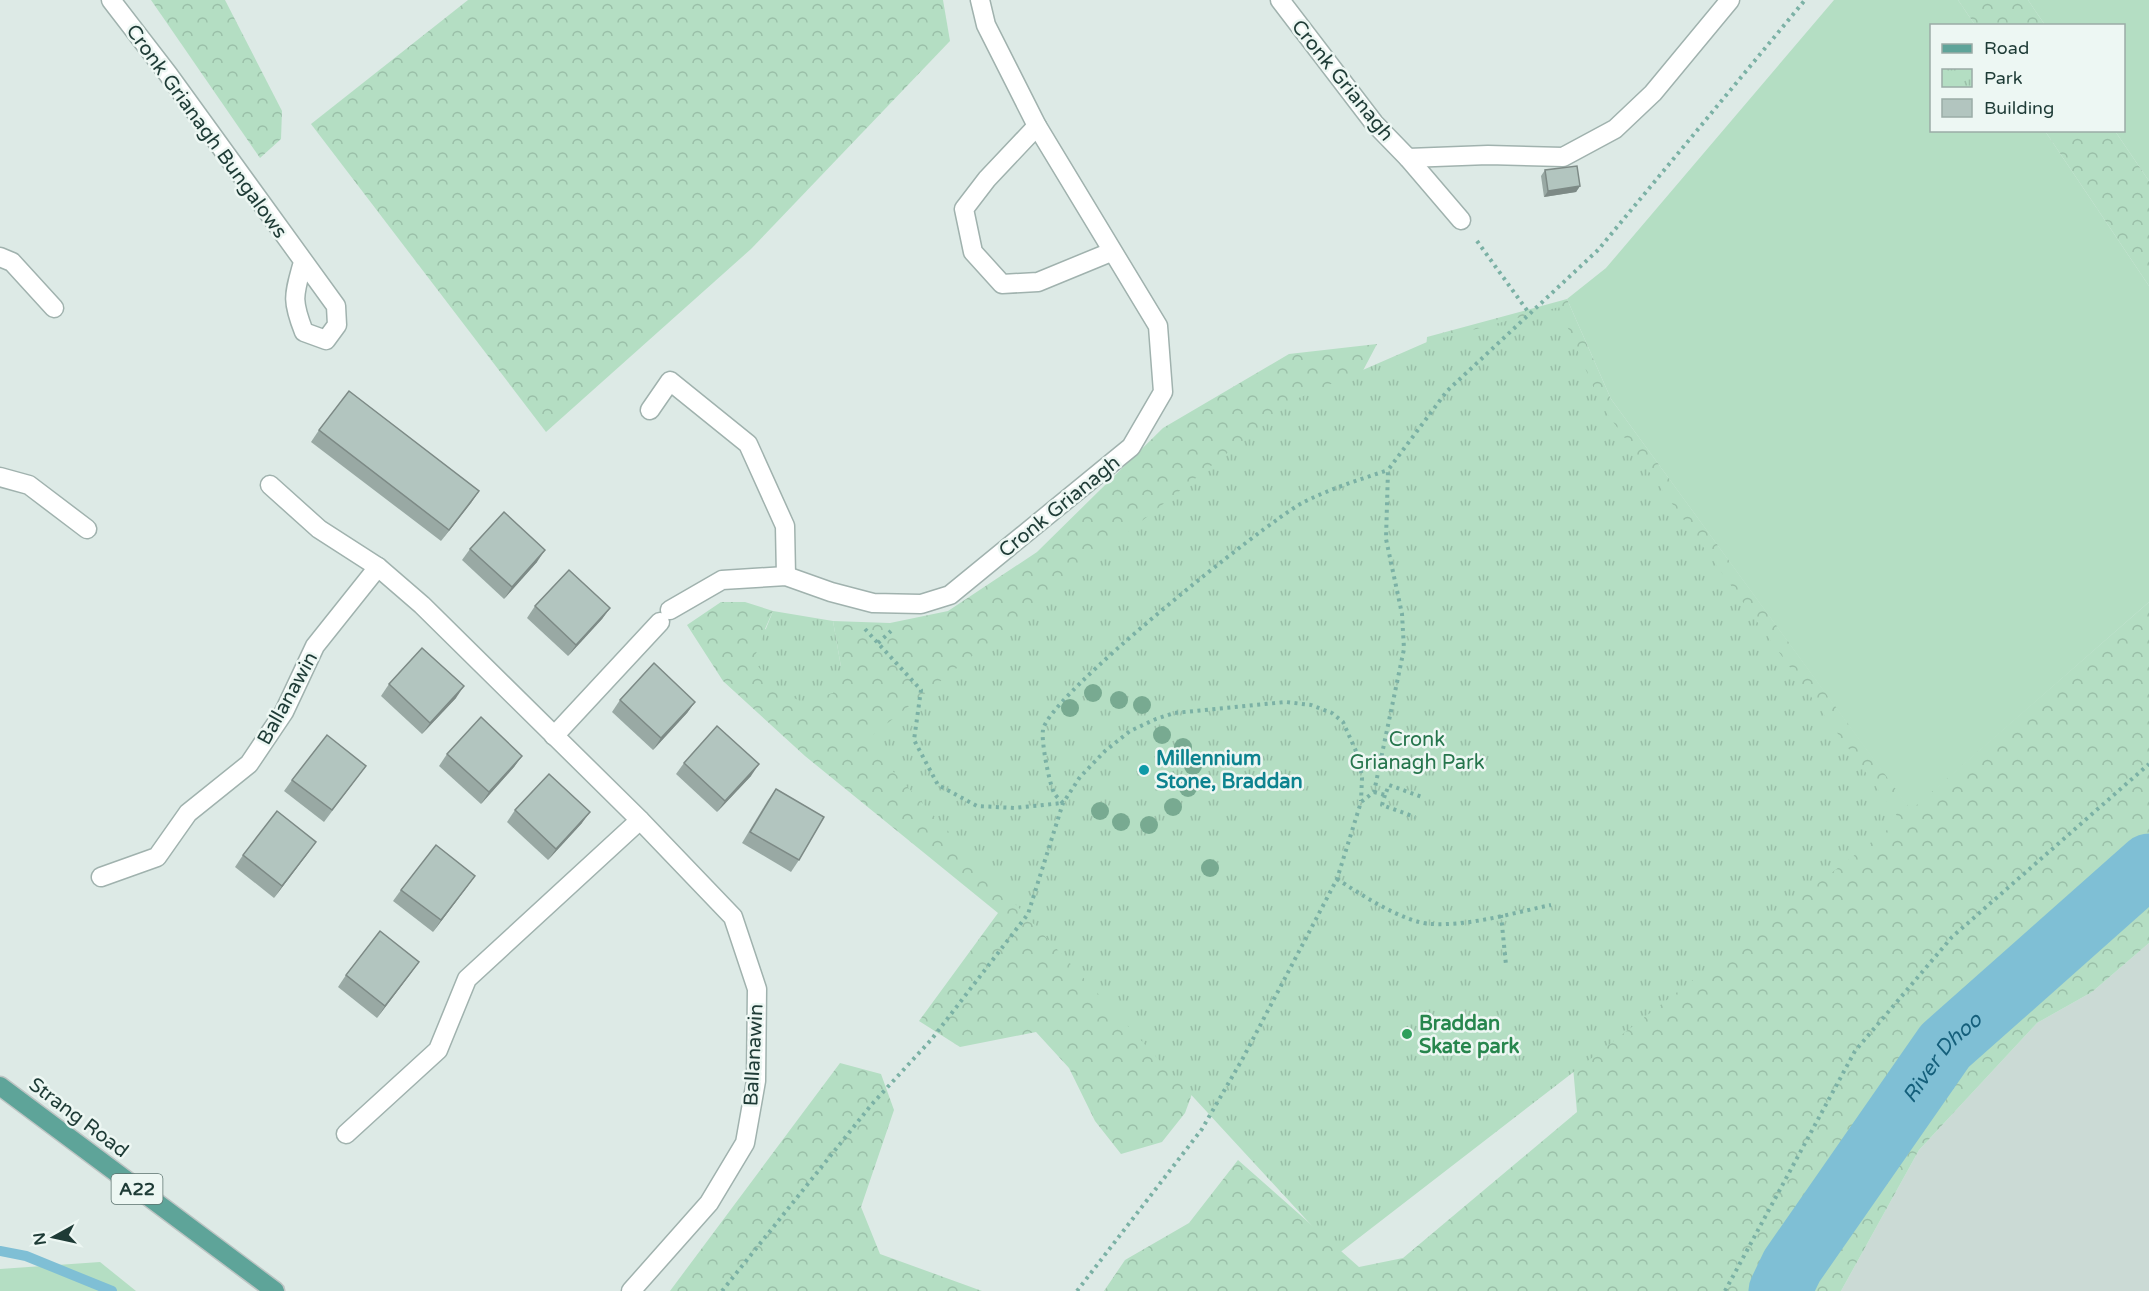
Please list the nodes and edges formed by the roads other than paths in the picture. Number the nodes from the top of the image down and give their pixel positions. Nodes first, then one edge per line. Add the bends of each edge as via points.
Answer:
1 (111, 0) edge
2 (980, 0) edge
3 (1280, 0) edge
4 (1730, 0) edge
5 (1037, 126) junction
6 (1408, 158) junction
7 (1461, 220) road end
8 (1111, 252) junction
9 (0, 257) edge
10 (303, 262) dead end
11 (54, 308) dead end
12 (650, 410) dead end
13 (0, 477) edge
14 (270, 485) dead end
15 (87, 529) dead end
16 (378, 567) junction
17 (786, 576) junction
18 (554, 736) junction
19 (640, 820) junction
20 (101, 877) dead end
21 (0, 1086) edge
22 (346, 1134) dead end
23 (275, 1291) edge
24 (631, 1291) edge

1 - 10 street, Cronk Grianagh Bungalows
2 - 5 street, Cronk Grianagh via 986,25
3 - 6 street, Cronk Grianagh via 1374,123
4 - 6 street, Cronk Grianagh via 1653,93 1615,129 1563,157
5 - 8 street, Cronk Grianagh
5 - 8 street via 964,210 973,252 1002,284 1038,282
6 - 7 street, Cronk Grianagh
8 - 17 street, Cronk Grianagh via 1158,327 1163,392 1131,447 950,595 921,604 873,603
9 - 11 street via 12,262
12 - 17 street via 670,381 748,444 785,526
13 - 15 street via 29,485
14 - 16 street, Ballanawin via 319,529
16 - 18 street, Ballanawin
16 - 20 street, Ballanawin via 315,646 284,712 249,764 188,813 157,857
17 - 18 street, Cronk Grianagh via 722,580 665,616
18 - 19 street, Ballanawin
19 - 22 street via 467,980 438,1050
19 - 24 street, Ballanawin via 733,916 757,990 756,1081 745,1143 709,1203
21 - 23 main road, Strang Road / A22

